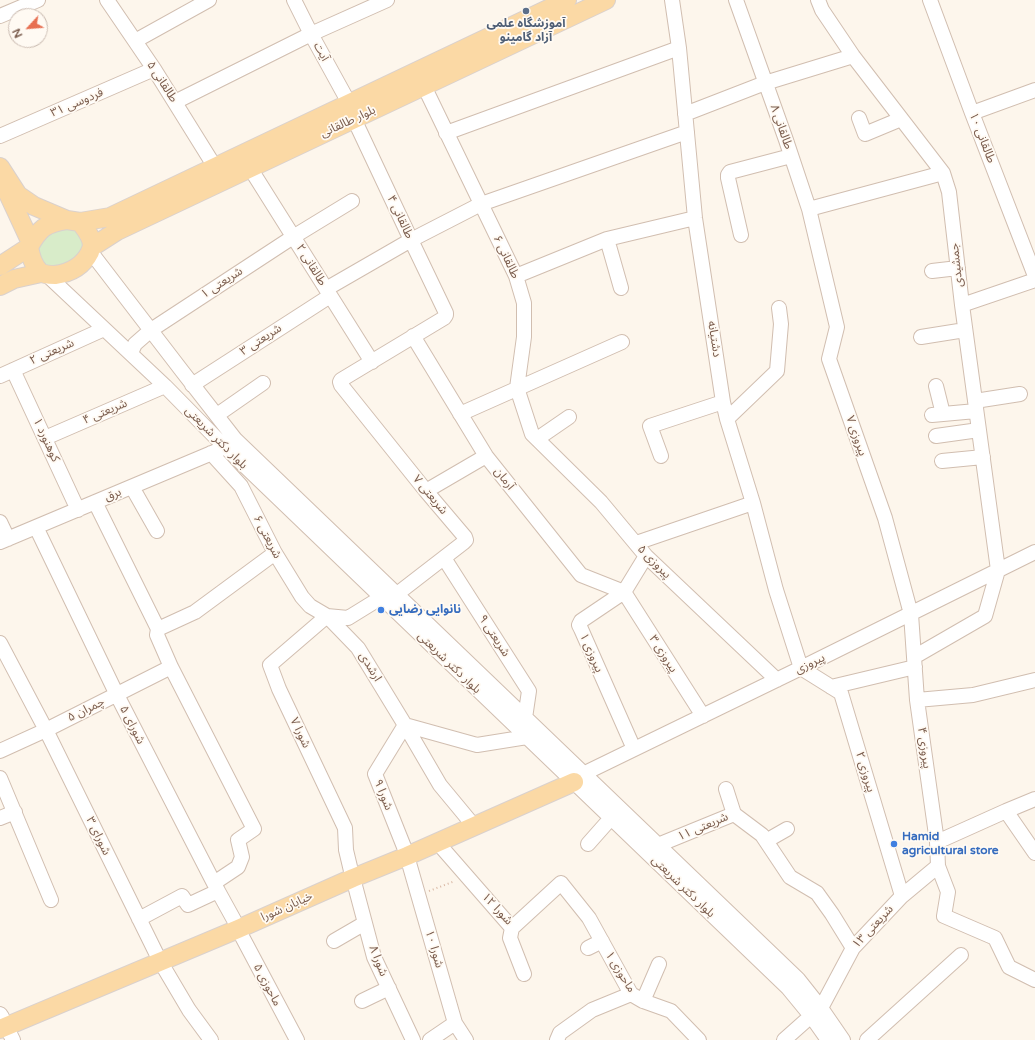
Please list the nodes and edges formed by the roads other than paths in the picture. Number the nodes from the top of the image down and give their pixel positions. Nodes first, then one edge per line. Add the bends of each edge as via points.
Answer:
1 (38, 0) edge
2 (107, 0) edge
3 (294, 0) edge
4 (387, 0) edge
5 (567, 0) edge
6 (606, 0) edge
7 (672, 0) edge
8 (736, 0) edge
9 (818, 0) edge
10 (930, 0) edge
11 (207, 1) edge
12 (0, 16) edge
13 (311, 34) junction
14 (134, 41) junction
15 (679, 48) junction
16 (853, 56) junction
17 (154, 69) junction
18 (765, 83) junction
19 (424, 86) junction
20 (1035, 90) edge
21 (175, 102) junction
22 (352, 111) junction
23 (972, 113) junction
24 (685, 114) junction
25 (859, 118) dead end
26 (901, 119) junction
27 (687, 132) junction
28 (446, 133) junction
29 (0, 136) edge
30 (791, 156) junction
31 (215, 166) junction
32 (0, 167) edge
33 (250, 168) junction
34 (943, 173) junction
35 (0, 177) edge
36 (352, 201) dead end
37 (481, 204) junction
38 (809, 209) junction
39 (695, 218) junction
40 (73, 221) junction
41 (741, 234) dead end
42 (293, 236) junction
43 (607, 239) junction
44 (411, 240) junction
45 (30, 245) junction
46 (91, 249) junction
47 (820, 257) joint
48 (0, 266) edge
49 (958, 268) junction
50 (932, 271) dead end
51 (44, 274) junction
52 (516, 276) junction
53 (1035, 276) edge
54 (1035, 280) edge
55 (0, 286) edge
56 (621, 288) dead end
57 (328, 293) junction
58 (962, 305) junction
59 (779, 308) dead end
60 (104, 328) junction
61 (151, 330) junction
62 (965, 330) junction
63 (412, 336) junction
64 (920, 337) dead end
65 (622, 342) dead end
66 (131, 353) junction
67 (372, 362) junction
68 (13, 370) junction
69 (0, 376) edge
70 (264, 383) dead end
71 (192, 385) junction
72 (165, 386) junction
73 (936, 386) dead end
74 (517, 388) junction
75 (1020, 394) dead end
76 (723, 402) junction
77 (976, 406) junction
78 (460, 414) junction
79 (217, 415) junction
80 (569, 417) dead end
81 (727, 419) junction
82 (979, 430) junction
83 (936, 436) dead end
84 (45, 438) junction
85 (537, 439) junction
86 (225, 447) junction
87 (211, 453) junction
88 (486, 456) junction
89 (661, 456) dead end
90 (983, 457) junction
91 (942, 461) dead end
92 (254, 475) junction
93 (241, 486) junction
94 (132, 487) junction
95 (426, 491) junction
96 (95, 502) junction
97 (753, 503) junction
98 (78, 510) junction
99 (0, 522) edge
100 (36, 527) junction
101 (157, 531) dead end
102 (4, 541) edge
103 (636, 543) junction
104 (1035, 552) edge
105 (275, 553) junction
106 (646, 556) junction
107 (444, 558) junction
108 (998, 570) junction
109 (624, 592) junction
110 (397, 594) junction
111 (382, 597) junction
112 (911, 614) junction
113 (327, 616) junction
114 (158, 629) junction
115 (0, 643) edge
116 (915, 662) junction
117 (171, 667) junction
118 (801, 668) junction
119 (777, 680) junction
120 (1035, 680) edge
121 (831, 687) junction
122 (490, 693) junction
123 (117, 695) junction
124 (917, 700) junction
125 (703, 716) junction
126 (525, 718) junction
127 (43, 724) junction
128 (405, 725) junction
129 (527, 737) junction
130 (634, 749) junction
131 (0, 751) edge
132 (575, 777) junction
133 (0, 778) edge
134 (726, 790) dead end
135 (1035, 799) edge
136 (1006, 811) junction
137 (15, 812) junction
138 (734, 814) junction
139 (0, 818) edge
140 (611, 818) junction
141 (469, 820) junction
142 (787, 829) dead end
143 (766, 841) junction
144 (437, 842) junction
145 (937, 842) junction
146 (588, 844) dead end
147 (658, 846) junction
148 (406, 851) junction
149 (1035, 853) edge
150 (938, 866) junction
151 (352, 874) junction
152 (561, 883) joint
153 (216, 887) junction
154 (902, 896) junction
155 (51, 900) dead end
156 (139, 919) junction
157 (365, 923) junction
158 (236, 924) junction
159 (512, 928) junction
160 (334, 941) dead end
161 (602, 941) junction
162 (588, 948) dead end
163 (853, 948) junction
164 (961, 955) dead end
165 (158, 957) junction
166 (659, 964) dead end
167 (524, 974) dead end
168 (1035, 980) edge
169 (389, 988) junction
170 (631, 994) junction
171 (362, 1001) dead end
172 (643, 1001) junction
173 (816, 1012) junction
174 (455, 1023) junction
175 (3, 1024) edge
176 (563, 1038) edge
177 (211, 1040) edge
178 (297, 1040) edge
179 (413, 1040) edge
180 (430, 1040) edge
181 (466, 1040) edge
182 (699, 1040) edge
183 (784, 1040) edge
184 (828, 1040) edge
185 (843, 1040) edge
186 (867, 1040) edge

1 - 12 street
2 - 14 street, طالقانی ۵
3 - 13 street, آیت
4 - 13 street
5 - 22 main road, بلوار طالقانی
6 - 19 main road, بلوار طالقانی
7 - 15 street, دشتیانه
8 - 18 street, طالقانی ۸
9 - 16 street, جمشیدی
10 - 23 street, طالقانی ۱۰
11 - 14 street
13 - 21 street
13 - 22 street, آیت
14 - 17 street, طالقانی ۵
15 - 24 street, دشتیانه
15 - 28 street
16 - 18 street
16 - 26 street, جمشیدی
17 - 21 street, طالقانی ۵
17 - 29 street, فردوسی ۳۱
18 - 24 street
18 - 30 street, طالقانی ۸
19 - 22 main road, بلوار طالقانی
19 - 28 street, طالقانی ۶
20 - 23 street
21 - 31 street, طالقانی ۵
22 - 31 main road, بلوار طالقانی
22 - 33 main road, بلوار طالقانی
22 - 44 street, طالقانی ۴
23 - 53 street, طالقانی ۱۰
24 - 27 street, دشتیانه
25 - 26 street via 865,134
26 - 34 street, جمشیدی
27 - 37 street, شریعتی ۳
27 - 39 street, دشتیانه
28 - 37 street, طالقانی ۶
30 - 38 street, طالقانی ۸
30 - 41 street via 730,172 728,175
31 - 40 main road, بلوار طالقانی via 110,216
32 - 40 main road via 18,195 34,206
33 - 42 street, طالقانی ۲
33 - 46 main road, بلوار طالقانی via 116,231
34 - 38 street
34 - 49 street, جمشیدی via 949,192
35 - 45 main road
36 - 42 street, شریعتی ۱
37 - 44 street, شریعتی ۳
37 - 52 street, طالقانی ۶
38 - 47 street, طالقانی ۸
39 - 43 street
39 - 76 street, دشتیانه
40 - 45 main road via 49,224 35,236
40 - 46 main road via 89,233
42 - 57 street, طالقانی ۲
42 - 61 street, شریعتی ۱
43 - 52 street
43 - 56 street
44 - 57 street, شریعتی ۳
44 - 63 street, طالقانی ۴ via 446,313 444,318
45 - 48 main road
45 - 51 main road via 32,261
46 - 51 main road via 86,259 72,270
46 - 61 street, بلوار دکتر شریعتی
47 - 112 street, پیروزی ۷ via 837,327 829,359 885,518
49 - 50 street
49 - 58 street, جمشیدی
51 - 55 main road via 14,279
51 - 60 street, بلوار دکتر شریعتی
52 - 74 street, طالقانی ۶ via 524,304 524,337
54 - 58 street
57 - 67 street, طالقانی ۲
57 - 71 street, شریعتی ۳
58 - 62 street, جمشیدی
59 - 81 street via 776,371
60 - 66 street, بلوار دکتر شریعتی
60 - 68 street, شریعتی ۲
61 - 66 street, شریعتی ۱ via 135,344
61 - 71 street, بلوار دکتر شریعتی
62 - 64 street
62 - 77 street, جمشیدی
63 - 67 street
63 - 78 street, آرمان
65 - 74 street
66 - 72 street, بلوار دکتر شریعتی
67 - 95 street, شریعتی ۷ via 341,380 341,385
68 - 69 street, شریعتی ۲
68 - 84 street, کوهنورد ۱
70 - 79 street
71 - 79 street, بلوار دکتر شریعتی
72 - 84 street, شریعتی ۴
72 - 86 street, بلوار دکتر شریعتی
73 - 77 street via 938,414
74 - 78 street
74 - 85 street, طالقانی ۶ via 532,434
75 - 77 street
76 - 81 street, دشتیانه
76 - 89 street via 650,426
77 - 82 street, جمشیدی
78 - 88 street, آرمان
79 - 110 street, بلوار دکتر شریعتی via 235,439
80 - 85 street
81 - 97 street, دشتیانه
82 - 83 street
82 - 90 street, جمشیدی
84 - 98 street, کوهنورد ۱
85 - 103 street, پیروزی ۵ via 600,502
86 - 87 street, برق
86 - 92 street, بلوار دکتر شریعتی
87 - 93 street, شریعتی ۶
87 - 94 street, برق
88 - 95 street
88 - 109 street, آرمان via 581,575
90 - 91 street
90 - 108 street, جمشیدی
92 - 93 street
92 - 111 street, بلوار دکتر شریعتی
93 - 105 street, شریعتی ۶
94 - 96 street, برق
94 - 101 street
95 - 107 street, شریعتی ۷ via 466,540
96 - 98 street, برق
96 - 114 street
97 - 103 street
97 - 118 street, دشتیانه via 776,590
98 - 100 street, برق
99 - 102 street
100 - 102 street, برق
100 - 123 street, شورای ۵
103 - 106 street, پیروزی ۵
104 - 108 street, پیروزی
105 - 113 street, شریعتی ۶ via 302,597 310,606
105 - 114 street via 195,612
106 - 109 street, پیروزی ۱
106 - 119 street, پیروزی ۵
107 - 110 street, شریعتی ۷
107 - 126 street, شریعتی ۹ via 529,691
108 - 112 street, پیروزی
108 - 116 street via 985,616
109 - 125 street, پیروزی ۳
109 - 130 street, پیروزی ۱ via 581,621 580,625
110 - 122 street, بلوار دکتر شریعتی
111 - 113 street via 348,618
111 - 122 street, بلوار دکتر شریعتی
112 - 116 street, پیروزی ۴
112 - 118 street, پیروزی
113 - 128 street, ارشدی via 358,648
113 - 151 street, شورا ۷ via 270,665 282,696 345,828 346,850
114 - 117 street via 157,635
115 - 127 street, شورای ۳
116 - 121 street
116 - 124 street, پیروزی ۴
117 - 123 street, چمران ۵
117 - 153 street via 254,829 238,840 242,857 238,867
118 - 119 street, پیروزی
118 - 121 street, پیروزی ۲
119 - 125 street, پیروزی
120 - 124 street via 973,695
121 - 154 street, پیروزی ۲ via 841,693
122 - 126 street, بلوار دکتر شریعتی
122 - 129 street, بلوار دکتر شریعتی
123 - 127 street, چمران ۵
123 - 153 street, شورای ۵
124 - 145 street, پیروزی ۴
125 - 130 street, پیروزی
126 - 132 street, بلوار دکتر شریعتی
127 - 131 street, چمران ۵
127 - 156 street, شورای ۳
128 - 129 street via 477,745
128 - 141 street, ارشدی via 440,785
128 - 148 street, شورا ۹ via 375,774
129 - 132 street, بلوار دکتر شریعتی
130 - 132 street, پیروزی
132 - 140 street, بلوار دکتر شریعتی
132 - 141 main road, خیابان شورا
132 - 144 main road, خیابان شورا
132 - 147 street, بلوار دکتر شریعتی
133 - 137 street
134 - 138 street
135 - 136 street
136 - 145 street
136 - 149 street
137 - 139 street
137 - 155 street
138 - 143 street, شریعتی ۱۱ via 762,835
138 - 147 street, شریعتی ۱۱
140 - 146 street
140 - 173 street, بلوار دکتر شریعتی
141 - 148 main road, خیابان شورا
142 - 143 street
143 - 163 street, شریعتی ۱۱ via 790,877 817,893
144 - 148 main road, خیابان شورا
144 - 159 street, شورا ۱۲
145 - 150 street, پیروزی ۴
147 - 173 street, بلوار دکتر شریعتی via 798,980
148 - 151 main road, خیابان شورا
148 - 174 street, شورا ۱۰
150 - 154 street, شریعتی ۱۳
150 - 168 street, پیروزی ۴ via 948,892 944,916 995,938 1009,967
151 - 157 street, شورا ۸
151 - 158 main road, خیابان شورا
152 - 159 street, شورا ۱۲
152 - 161 street, ماحوزی ۱ via 589,918
153 - 156 street via 188,904 182,896
153 - 158 street, شورای ۵
154 - 163 street, شریعتی ۱۳
156 - 165 street, شورای ۳
157 - 160 street
157 - 169 street, شورا ۸ via 374,957
158 - 165 main road, خیابان شورا
158 - 178 street, ماحوزی ۵
159 - 167 street via 510,938
161 - 162 street
161 - 170 street, ماحوزی ۱
163 - 173 street, شریعتی ۱۳
164 - 186 street
165 - 175 main road, خیابان شورا
165 - 177 street, شورای ۳ via 189,1010
166 - 172 street
169 - 171 street
169 - 179 street, شورا ۸
170 - 172 street, ماحوزی ۱
170 - 176 street via 592,1010
172 - 182 street, ماحوزی ۱ via 671,1011
173 - 183 street
173 - 184 street, بلوار دکتر شریعتی
173 - 185 street, بلوار دکتر شریعتی
174 - 180 street
174 - 181 street, شورا ۱۰

